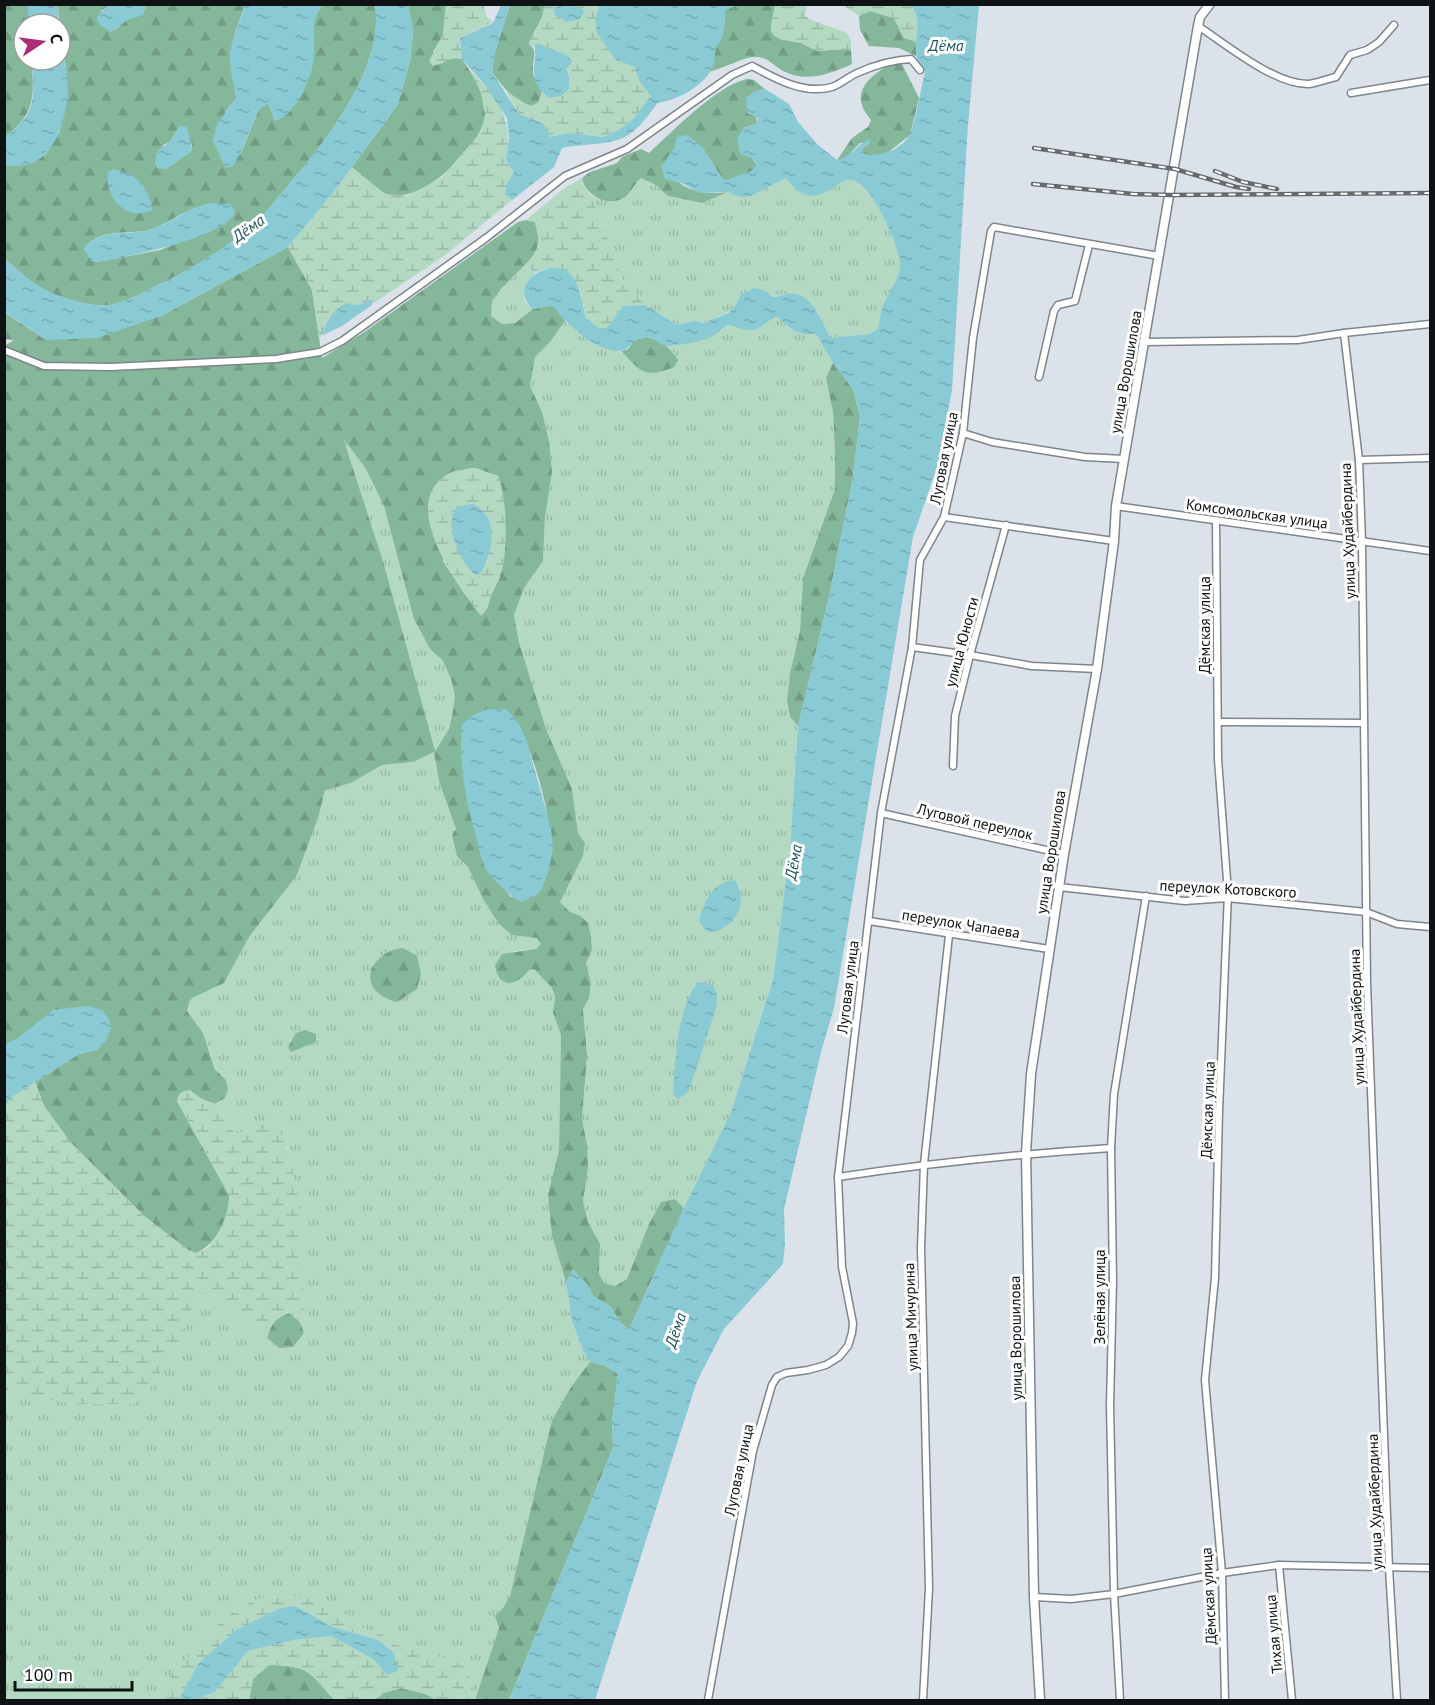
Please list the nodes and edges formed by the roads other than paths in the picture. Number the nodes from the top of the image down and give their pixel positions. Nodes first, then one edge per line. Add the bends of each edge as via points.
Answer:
1 (1210, 4) edge
2 (1199, 21) junction
3 (1394, 25) dead end
4 (920, 70) dead end
5 (1431, 80) edge
6 (1351, 93) dead end
7 (1089, 245) junction
8 (1159, 256) junction
9 (1431, 324) edge
10 (1344, 333) junction
11 (1145, 342) junction
12 (4, 350) edge
13 (1039, 377) dead end
14 (963, 433) junction
15 (1431, 458) edge
16 (1124, 459) junction
17 (1359, 460) junction
18 (1116, 506) junction
19 (944, 517) junction
20 (1216, 520) junction
21 (1006, 525) junction
22 (1114, 541) junction
23 (1362, 541) junction
24 (1431, 551) edge
25 (912, 647) junction
26 (969, 655) junction
27 (1097, 669) junction
28 (1218, 722) junction
29 (1364, 723) junction
30 (953, 766) dead end
31 (881, 813) junction
32 (1064, 855) junction
33 (1059, 887) junction
34 (1146, 896) junction
35 (1227, 898) junction
36 (1366, 912) junction
37 (869, 921) junction
38 (1431, 927) edge
39 (949, 935) junction
40 (1049, 949) junction
41 (1111, 1148) junction
42 (1026, 1153) junction
43 (924, 1164) junction
44 (838, 1177) junction
45 (1280, 1565) junction
46 (1389, 1568) junction
47 (1431, 1568) edge
48 (1222, 1573) junction
49 (1114, 1594) junction
50 (1034, 1598) junction
51 (708, 1701) edge
52 (923, 1701) edge
53 (1040, 1701) edge
54 (1120, 1701) edge
55 (1225, 1701) edge
56 (1292, 1701) edge
57 (1397, 1701) edge

1 - 2 street
2 - 3 street via 1274,76 1310,84 1336,77 1350,55 1379,42
2 - 8 street, улица Ворошилова
4 - 12 street via 911,59 890,60 823,88 800,88 752,66 732,75 627,149 565,176 486,238 342,341 320,352 276,359 111,367 44,366
5 - 6 street
7 - 8 street
7 - 13 street via 1075,301 1058,305 1054,311
7 - 14 street, Луговая улица via 994,227 991,231 973,338
8 - 11 street, улица Ворошилова
9 - 10 street
10 - 11 street via 1298,340
10 - 17 street, улица Худайбердина
11 - 16 street, улица Ворошилова
14 - 16 street via 992,442
14 - 19 street, Луговая улица
15 - 17 street
16 - 18 street, улица Ворошилова
17 - 23 street, улица Худайбердина
18 - 20 street, Комсомольская улица
18 - 22 street, улица Ворошилова
19 - 21 street
19 - 25 street, Луговая улица via 920,560
20 - 23 street, Комсомольская улица
20 - 28 street, Дёмская улица
21 - 22 street
21 - 26 street, улица Юности
22 - 27 street, улица Ворошилова
23 - 24 street, Комсомольская улица
23 - 29 street, улица Худайбердина
25 - 26 street
25 - 31 street, Луговая улица
26 - 27 street via 1032,666
26 - 30 street, улица Юности via 955,716
27 - 32 street, улица Ворошилова
28 - 29 street
28 - 35 street, Дёмская улица
29 - 36 street, улица Худайбердина
31 - 32 street, Луговой переулок
31 - 37 street, Луговая улица
32 - 33 street, улица Ворошилова
33 - 34 street, переулок Котовского
33 - 40 street, улица Ворошилова
34 - 35 street, переулок Котовского via 1185,901
34 - 41 street, Зелёная улица via 1114,1094
35 - 36 street, переулок Котовского
35 - 48 street, Дёмская улица via 1215,1278 1204,1380
36 - 38 street, переулок Котовского via 1397,924
36 - 46 street, улица Худайбердина
37 - 39 street, переулок Чапаева
37 - 44 street, Луговая улица
39 - 40 street, переулок Чапаева
39 - 43 street, улица Мичурина
40 - 42 street, улица Ворошилова via 1031,1074
41 - 42 street
41 - 49 street, Зелёная улица
42 - 43 street
42 - 50 street, улица Ворошилова
43 - 44 street
43 - 52 street, улица Мичурина via 921,1248 929,1588
44 - 51 street, Луговая улица via 842,1267 852,1333 839,1357 826,1365 786,1373 772,1385 753,1451
45 - 46 street
45 - 48 street
45 - 56 street, Тихая улица
46 - 47 street
46 - 57 street, улица Худайбердина
48 - 49 street
48 - 55 street, Дёмская улица
49 - 50 street
49 - 54 street, Зелёная улица
50 - 53 street, улица Ворошилова

